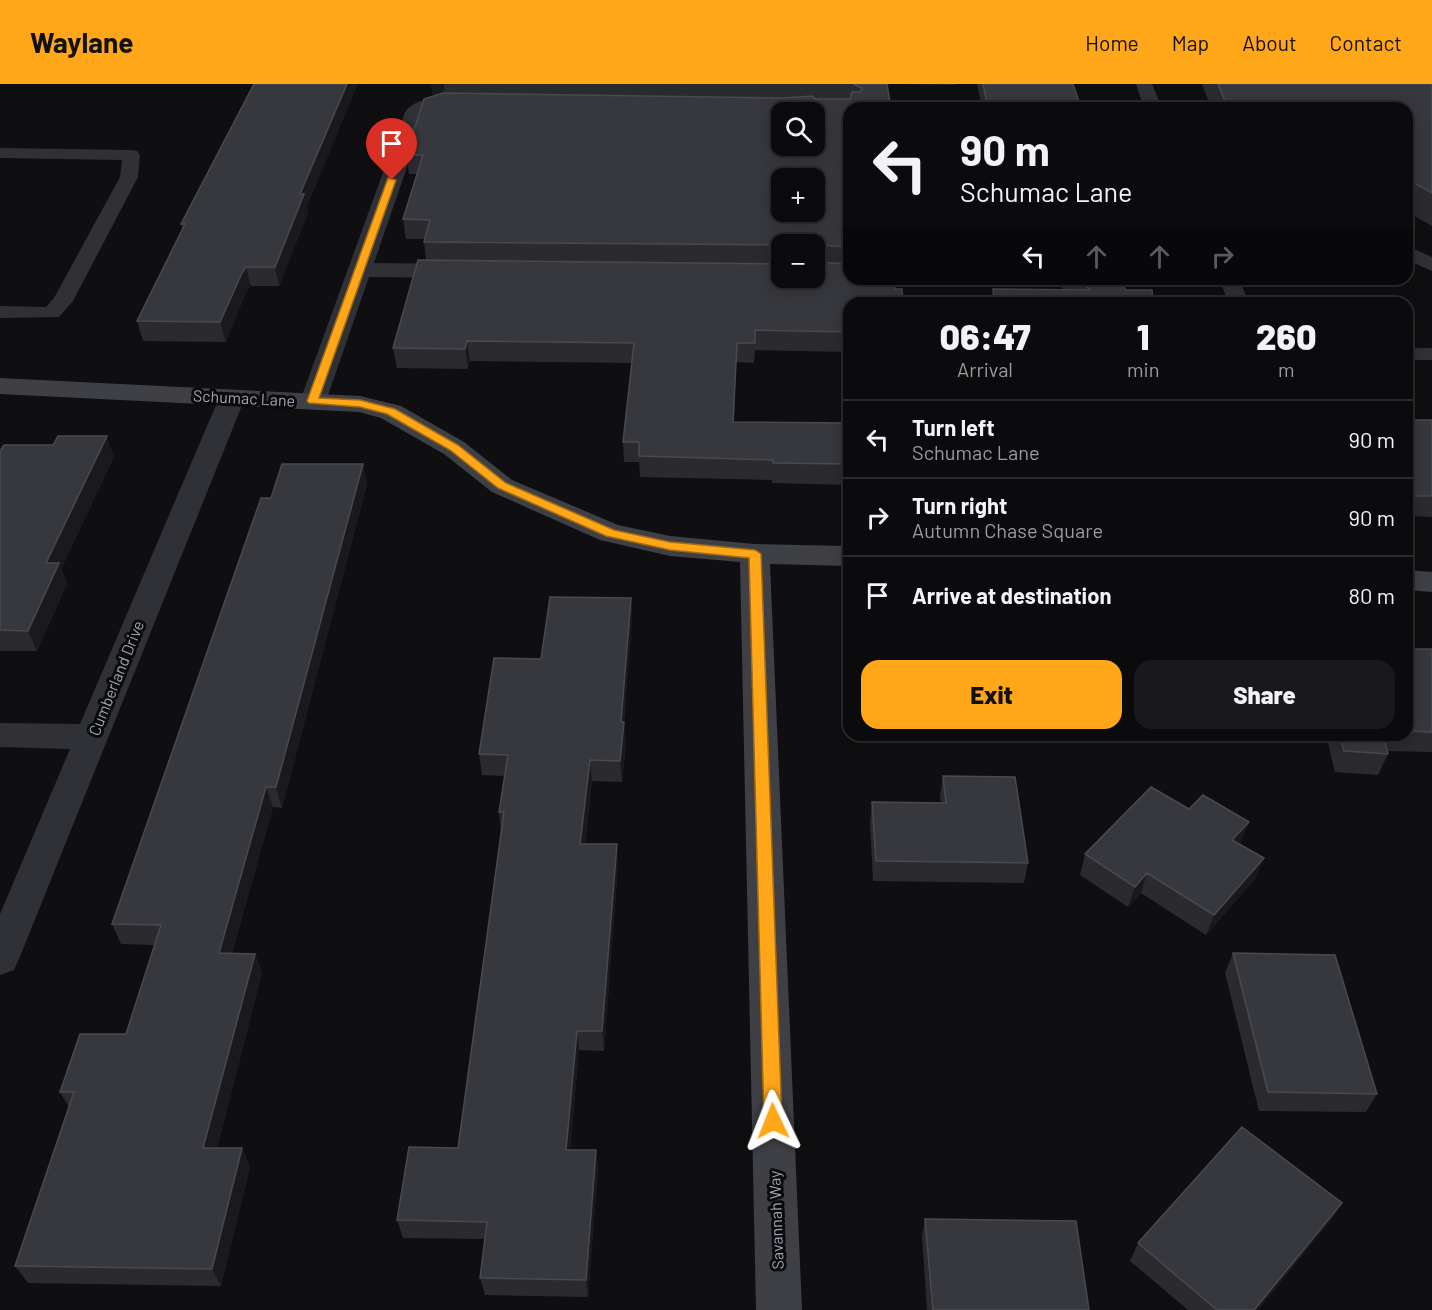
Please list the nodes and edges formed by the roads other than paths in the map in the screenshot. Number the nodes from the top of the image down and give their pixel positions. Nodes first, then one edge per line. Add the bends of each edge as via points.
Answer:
1 (1144, 84) edge
2 (1151, 102) edge
3 (480, 104) edge
4 (0, 153) edge
5 (1413, 255) edge
6 (1432, 265) edge
7 (359, 270) junction
8 (476, 271) edge
9 (0, 312) edge
10 (1413, 354) edge
11 (1432, 354) edge
12 (0, 386) edge
13 (232, 398) junction
14 (313, 401) junction
15 (755, 554) junction
16 (843, 556) edge
17 (1413, 580) edge
18 (1432, 582) edge
19 (0, 735) edge
20 (92, 737) junction
21 (0, 959) edge
22 (779, 1310) edge

1 - 2 lane
3 - 7 street via 444,103 416,112
4 - 9 lane via 131,155 129,177 63,301 52,313
5 - 6 lane
7 - 8 street
7 - 14 street
10 - 11 lane
12 - 13 street, Schumac Lane
13 - 14 street, Schumac Lane
13 - 20 street, Cumberland Drive
14 - 15 street, Schumac Lane via 360,404 391,412 454,448 502,486 610,533 670,546
15 - 16 street, Schumac Lane
15 - 22 street, Savannah Way
17 - 18 street
19 - 20 street
20 - 21 street, Cumberland Drive

